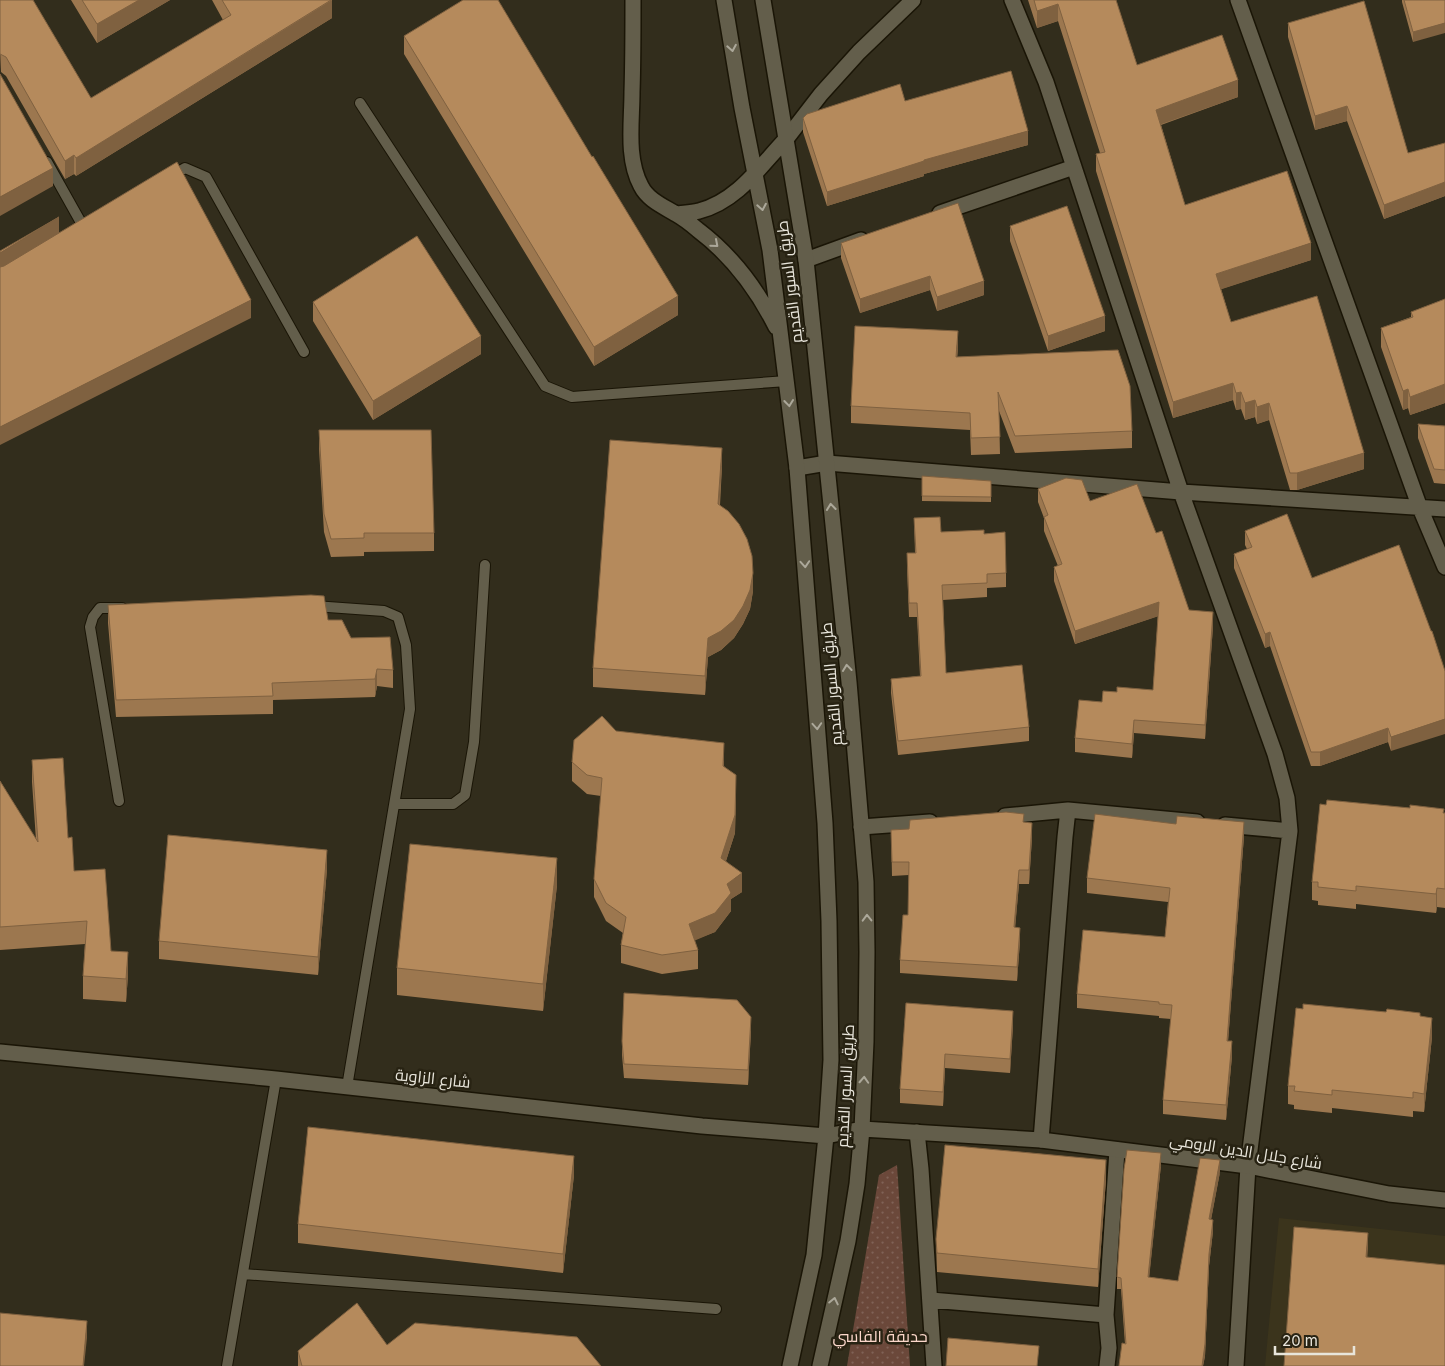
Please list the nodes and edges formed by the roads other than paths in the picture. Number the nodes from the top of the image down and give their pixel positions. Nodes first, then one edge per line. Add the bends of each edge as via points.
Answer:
1 (633, 0) edge
2 (724, 0) edge
3 (763, 0) edge
4 (912, 0) edge
5 (1012, 0) edge
6 (1238, 0) edge
7 (360, 102) dead end
8 (787, 138) junction
9 (42, 154) edge
10 (1074, 167) junction
11 (756, 172) junction
12 (160, 183) edge
13 (676, 214) junction
14 (926, 218) edge
15 (84, 228) edge
16 (871, 237) edge
17 (806, 260) junction
18 (781, 337) junction
19 (304, 352) dead end
20 (787, 381) junction
21 (827, 463) junction
22 (797, 468) junction
23 (1181, 492) junction
24 (1420, 508) junction
25 (1445, 509) edge
26 (485, 565) dead end
27 (1445, 566) edge
28 (300, 605) edge
29 (130, 608) edge
30 (119, 800) dead end
31 (394, 804) junction
32 (1068, 810) junction
33 (990, 818) edge
34 (941, 822) edge
35 (861, 827) junction
36 (1290, 832) junction
37 (0, 1052) edge
38 (276, 1079) junction
39 (347, 1086) junction
40 (862, 1129) junction
41 (917, 1132) junction
42 (826, 1136) junction
43 (1041, 1140) junction
44 (1117, 1150) junction
45 (1248, 1166) junction
46 (1445, 1200) edge
47 (243, 1274) junction
48 (931, 1300) junction
49 (716, 1308) dead end
50 (1106, 1315) junction
51 (226, 1366) edge
52 (790, 1366) edge
53 (820, 1366) edge
54 (934, 1366) edge
55 (1107, 1366) edge
56 (1236, 1366) edge

1 - 13 main road via 632,149 636,176 642,188 661,207
2 -> 11 main road, طريق السور القديم
3 - 8 main road, طريق السور القديم
4 - 8 main road via 859,52
5 - 10 main road via 1046,82
6 - 24 main road
7 - 20 lane via 545,386 572,397
8 - 11 main road
8 - 17 main road, طريق السور القديم
9 - 15 lane
10 - 14 main road
10 - 23 main road
11 - 13 main road via 721,202 699,211
11 -> 18 main road, طريق السور القديم
12 - 19 lane via 185,168 206,177
13 -> 18 main road via 719,248 738,268 760,297
16 - 17 main road
17 - 21 main road, طريق السور القديم
18 - 20 main road, طريق السور القديم
20 -> 22 main road, طريق السور القديم
21 - 22 main road
21 - 23 main road
35 -> 21 main road, طريق السور القديم
22 -> 42 main road, طريق السور القديم via 825,823 831,1060
23 - 24 main road
23 - 36 main road via 1275,754 1287,798
24 - 25 main road
24 - 27 main road
26 - 31 lane via 474,742 465,795 453,804
28 - 31 lane via 384,611 398,617 406,645 410,709
29 - 30 lane via 100,608 90,627
31 - 39 lane
32 - 33 main road
32 - 36 main road
32 - 43 main road
34 - 35 main road
40 -> 35 main road, طريق السور القديم via 867,952
36 - 45 main road
37 - 38 main road, شارع الزاوية
38 - 39 main road, شارع الزاوية
38 - 47 lane
39 - 42 main road, شارع الزاوية via 702,1126
40 - 41 main road, شارع جلال الدين الرومي
40 - 42 main road, شارع الزاوية
53 -> 40 main road, طريق السور القديم via 848,1241
41 - 43 main road, شارع جلال الدين الرومي
41 - 48 main road
42 - 52 main road, طريق السور القديم via 814,1255
43 - 44 main road, شارع جلال الدين الرومي
44 - 45 main road, شارع جلال الدين الرومي
44 - 50 main road
45 - 46 main road, شارع جلال الدين الرومي via 1389,1194
45 - 56 main road
47 - 49 lane
47 - 51 lane
48 - 50 main road
48 - 54 main road
50 - 55 main road

